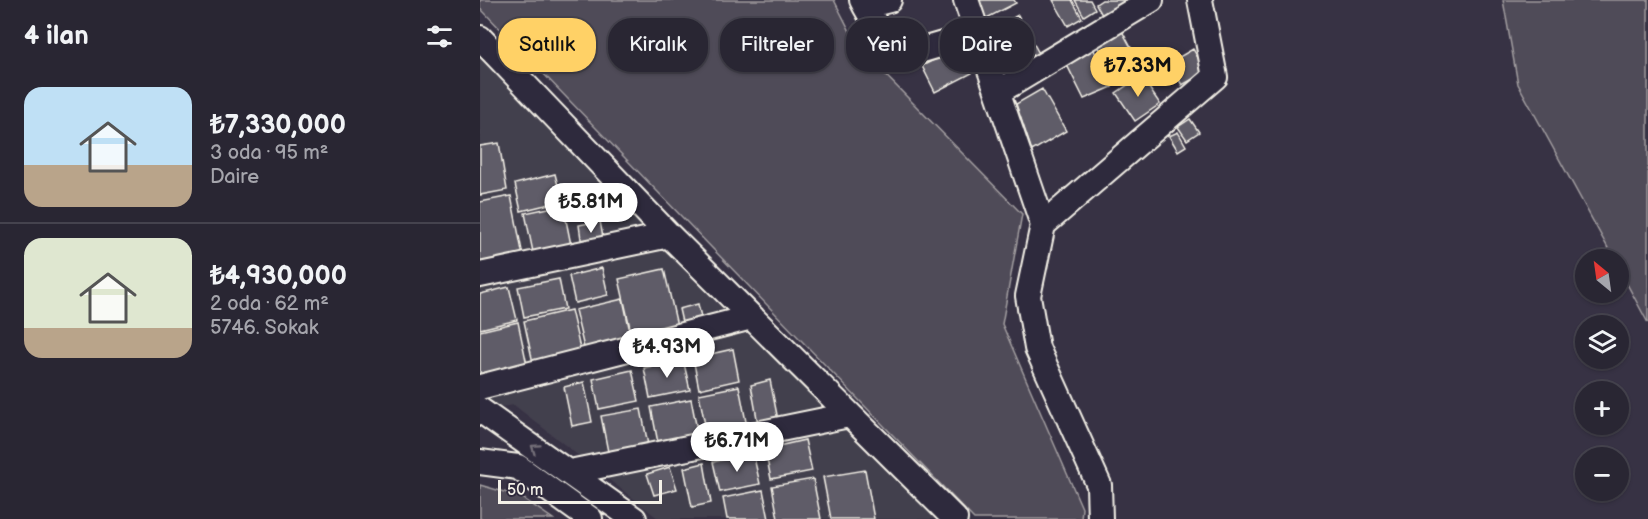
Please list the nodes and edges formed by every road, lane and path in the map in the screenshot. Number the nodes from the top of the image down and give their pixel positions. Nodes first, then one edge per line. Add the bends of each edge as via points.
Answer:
1 (889, 0) edge
2 (966, 0) edge
3 (1151, 0) edge
4 (1200, 0) edge
5 (863, 3) edge
6 (972, 18) edge
7 (480, 38) edge
8 (940, 45) edge
9 (991, 72) edge
10 (998, 92) junction
11 (1043, 225) junction
12 (669, 235) junction
13 (480, 275) edge
14 (752, 317) junction
15 (480, 387) edge
16 (480, 410) edge
17 (849, 415) junction
18 (480, 462) edge
19 (570, 472) junction
20 (946, 517) edge
21 (590, 519) edge
22 (634, 519) edge
23 (1100, 519) edge

1 - 5 street
2 - 6 street
3 - 10 street
4 - 11 street via 1215,77
5 - 8 street via 895,58
7 - 12 street
9 - 10 street
10 - 11 street
11 - 23 street via 1028,296 1037,348 1099,485
12 - 13 street
12 - 14 street
14 - 15 street
14 - 17 street
19 -> 16 street
17 - 19 street
17 - 20 street
18 - 21 street via 518,467
19 - 22 street

